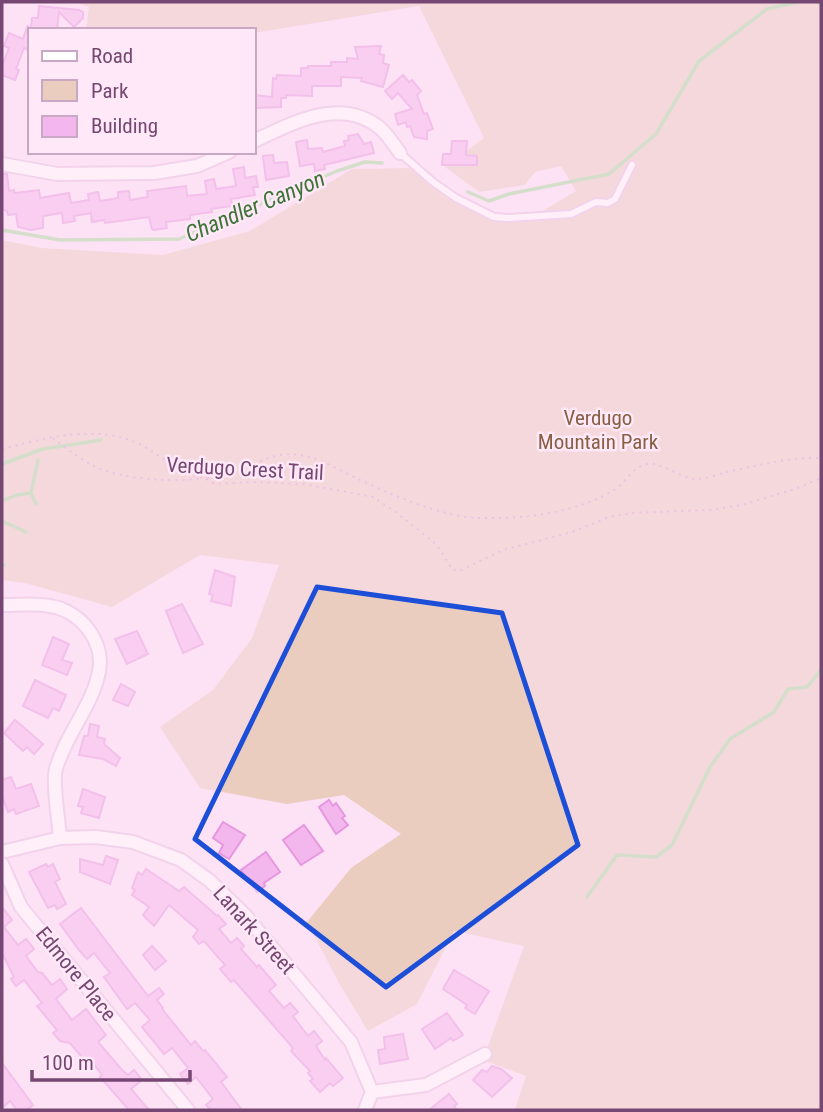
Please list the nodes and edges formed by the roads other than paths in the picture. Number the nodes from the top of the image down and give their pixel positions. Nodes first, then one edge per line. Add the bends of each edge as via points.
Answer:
1 (256, 140) edge
2 (400, 153) joint
3 (224, 154) edge
4 (2, 164) edge
5 (632, 165) dead end
6 (2, 605) edge
7 (60, 838) junction
8 (2, 852) edge
9 (2, 864) edge
10 (485, 1054) dead end
11 (372, 1092) junction
12 (188, 1110) edge
13 (365, 1110) edge

1 - 2 street via 316,115 345,113 360,115 382,130
2 - 5 lane via 457,198 494,217 509,218 571,214 596,202 608,203 615,199
3 - 4 street via 197,166 154,173 57,174
6 - 7 street via 49,606 74,615 94,637 101,659 98,677 55,771
7 - 8 street, Lanark Street
7 - 11 street, Lanark Street via 133,842 181,860 211,881 351,1042
9 - 12 street, Edmore Place via 21,906
10 - 11 street via 426,1085
11 - 13 street

